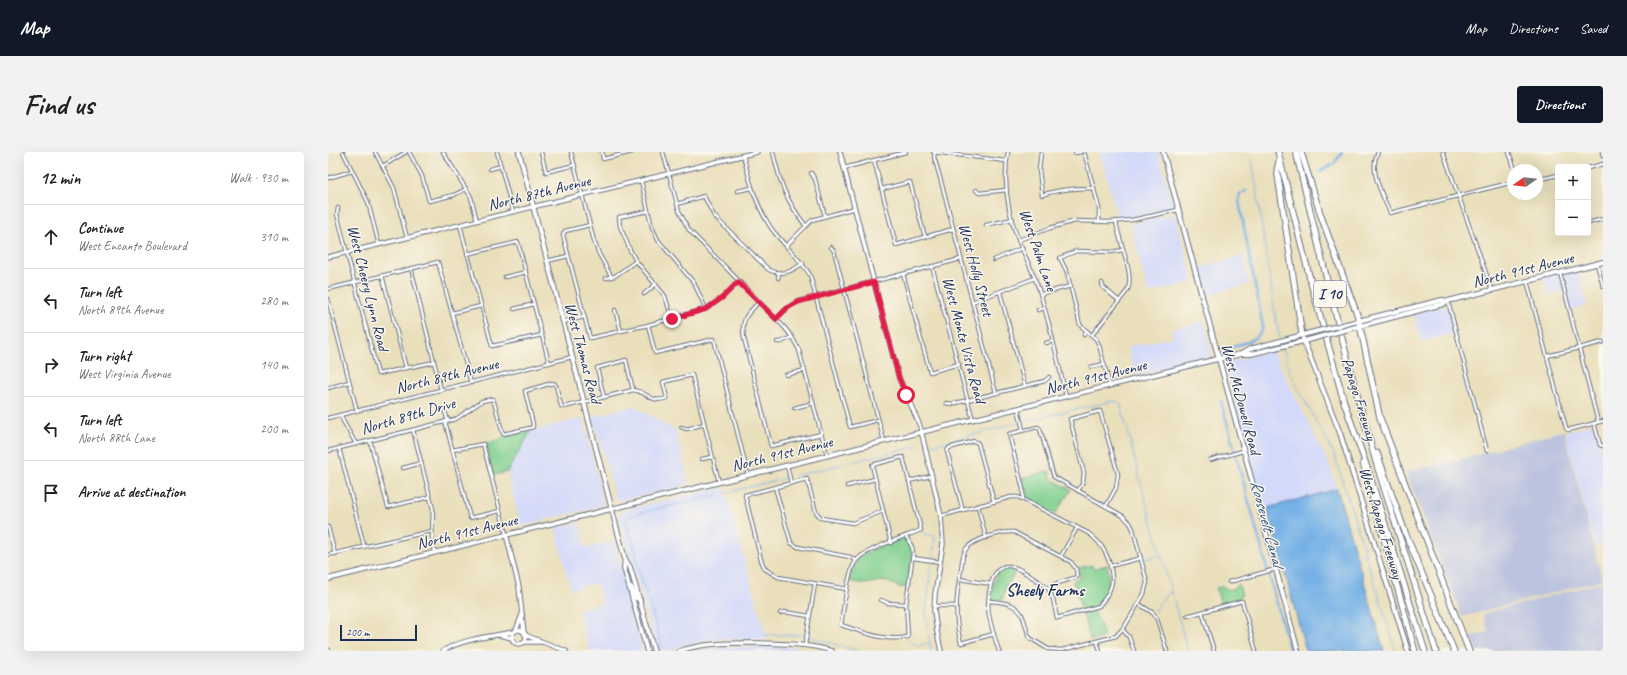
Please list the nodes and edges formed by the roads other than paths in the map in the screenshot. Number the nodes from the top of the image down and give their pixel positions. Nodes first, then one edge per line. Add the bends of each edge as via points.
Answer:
1 (343, 152) edge
2 (375, 152) edge
3 (408, 152) edge
4 (443, 152) edge
5 (497, 152) edge
6 (519, 152) edge
7 (541, 152) edge
8 (572, 152) edge
9 (602, 152) edge
10 (632, 152) edge
11 (663, 152) edge
12 (757, 152) edge
13 (773, 152) edge
14 (840, 152) edge
15 (906, 152) edge
16 (934, 152) edge
17 (1008, 152) edge
18 (1041, 152) edge
19 (1081, 152) edge
20 (1084, 152) edge
21 (1162, 152) edge
22 (1296, 152) edge
23 (1301, 152) edge
24 (1378, 152) edge
25 (1443, 152) edge
26 (1509, 152) edge
27 (1602, 152) edge
28 (900, 153) edge
29 (1075, 154) dead end
30 (743, 155) junction
31 (1278, 155) edge
32 (1603, 156) edge
33 (874, 160) junction
34 (1006, 161) junction
35 (1513, 164) edge
36 (1603, 164) edge
37 (575, 165) junction
38 (383, 166) junction
39 (501, 166) junction
40 (1591, 167) edge
41 (844, 168) junction
42 (490, 169) dead end
43 (352, 172) junction
44 (670, 173) junction
45 (811, 173) dead end
46 (1555, 176) edge
47 (328, 178) edge
48 (1543, 179) edge
49 (641, 180) junction
50 (1507, 183) edge
51 (752, 188) junction
52 (1094, 188) junction
53 (466, 189) junction
54 (882, 189) junction
55 (976, 190) dead end
56 (1007, 190) junction
57 (737, 191) dead end
58 (583, 194) junction
59 (1458, 195) junction
60 (677, 204) junction
61 (533, 206) junction
62 (338, 208) dead end
63 (855, 208) junction
64 (1178, 210) junction
65 (648, 211) junction
66 (513, 212) junction
67 (825, 216) junction
68 (1013, 219) junction
69 (1603, 219) edge
70 (477, 220) junction
71 (1116, 221) junction
72 (1099, 222) junction
73 (1591, 222) edge
74 (460, 225) junction
75 (590, 225) junction
76 (986, 225) dead end
77 (806, 226) junction
78 (953, 229) junction
79 (925, 237) junction
80 (407, 238) junction
81 (1019, 240) junction
82 (379, 245) junction
83 (786, 246) junction
84 (831, 247) dead end
85 (1022, 248) junction
86 (1123, 250) junction
87 (346, 253) junction
88 (468, 254) junction
89 (568, 256) junction
90 (328, 258) edge
91 (961, 259) junction
92 (994, 260) dead end
93 (547, 261) junction
94 (636, 261) junction
95 (1603, 262) edge
96 (803, 263) junction
97 (1597, 264) junction
98 (932, 266) junction
99 (411, 268) junction
100 (526, 272) junction
101 (1560, 273) junction
102 (778, 274) junction
103 (903, 274) junction
104 (382, 275) junction
105 (611, 276) junction
106 (505, 277) dead end
107 (606, 278) dead end
108 (778, 278) dead end
109 (1035, 278) junction
110 (1527, 281) junction
111 (354, 282) junction
112 (738, 282) junction
113 (874, 282) junction
114 (1102, 283) dead end
115 (656, 284) junction
116 (1071, 286) junction
117 (1603, 286) edge
118 (328, 289) edge
119 (844, 289) junction
120 (1492, 290) junction
121 (1000, 292) junction
122 (644, 294) dead end
123 (1041, 294) junction
124 (816, 297) junction
125 (328, 299) edge
126 (1119, 300) junction
127 (1448, 301) junction
128 (759, 302) junction
129 (972, 302) junction
130 (534, 304) junction
131 (481, 306) junction
132 (1044, 308) junction
133 (514, 309) dead end
134 (706, 309) junction
135 (615, 310) dead end
136 (1038, 310) dead end
137 (452, 313) junction
138 (584, 317) junction
139 (672, 319) junction
140 (776, 319) junction
141 (1359, 320) junction
142 (563, 322) junction
143 (648, 325) junction
144 (1360, 326) junction
145 (621, 331) junction
146 (1087, 331) junction
147 (542, 335) junction
148 (1084, 335) dead end
149 (1092, 335) junction
150 (1302, 335) junction
151 (792, 337) junction
152 (1053, 341) junction
153 (1303, 341) junction
154 (777, 342) dead end
155 (1603, 342) edge
156 (1046, 343) dead end
157 (1579, 348) junction
158 (1241, 354) junction
159 (1547, 356) junction
160 (572, 357) junction
161 (1218, 360) junction
162 (434, 362) junction
163 (549, 363) junction
164 (959, 364) junction
165 (1104, 364) junction
166 (1091, 367) dead end
167 (406, 368) junction
168 (804, 370) junction
169 (786, 375) dead end
170 (1050, 377) dead end
171 (349, 382) junction
172 (471, 383) junction
173 (1025, 386) junction
174 (1110, 386) junction
175 (328, 388) edge
176 (441, 390) junction
177 (633, 390) junction
178 (996, 393) junction
179 (604, 397) junction
180 (1066, 397) junction
181 (968, 400) junction
182 (584, 402) junction
183 (813, 403) junction
184 (946, 403) dead end
185 (794, 408) dead end
186 (1018, 409) junction
187 (357, 411) junction
188 (445, 412) dead end
189 (341, 415) junction
190 (328, 418) edge
191 (878, 420) junction
192 (973, 420) junction
193 (446, 421) junction
194 (1603, 421) edge
195 (1598, 422) junction
196 (1594, 423) junction
197 (704, 424) junction
198 (681, 427) dead end
199 (413, 430) junction
200 (1023, 430) junction
201 (921, 433) junction
202 (821, 434) junction
203 (1369, 436) junction
204 (1357, 439) junction
205 (370, 440) junction
206 (884, 442) junction
207 (356, 444) junction
208 (1603, 446) edge
209 (339, 448) junction
210 (452, 450) junction
211 (328, 451) edge
212 (1243, 451) junction
213 (1488, 451) dead end
214 (827, 456) junction
215 (712, 457) junction
216 (702, 459) dead end
217 (1210, 460) dead end
218 (421, 463) junction
219 (787, 465) junction
220 (403, 468) dead end
221 (748, 475) junction
222 (931, 476) junction
223 (875, 479) junction
224 (719, 482) junction
225 (909, 482) junction
226 (791, 483) junction
227 (847, 486) dead end
228 (775, 487) junction
229 (1078, 491) junction
230 (430, 497) junction
231 (1023, 498) junction
232 (994, 502) junction
233 (978, 506) junction
234 (1106, 506) junction
235 (611, 508) junction
236 (883, 510) junction
237 (500, 511) junction
238 (963, 511) junction
239 (941, 516) junction
240 (328, 527) edge
241 (1077, 528) junction
242 (432, 530) junction
243 (506, 534) junction
244 (906, 536) junction
245 (986, 538) junction
246 (891, 542) junction
247 (364, 546) junction
248 (435, 552) junction
249 (335, 554) junction
250 (328, 555) edge
251 (1061, 556) junction
252 (913, 558) junction
253 (1141, 558) junction
254 (625, 559) junction
255 (855, 560) junction
256 (941, 562) junction
257 (1110, 566) junction
258 (1276, 569) junction
259 (328, 579) edge
260 (959, 579) junction
261 (628, 581) junction
262 (1229, 582) dead end
263 (815, 584) junction
264 (992, 584) junction
265 (1048, 588) junction
266 (847, 589) junction
267 (640, 600) junction
268 (881, 600) dead end
269 (989, 601) junction
270 (906, 604) junction
271 (1138, 604) junction
272 (934, 606) junction
273 (955, 606) junction
274 (1202, 612) junction
275 (780, 613) dead end
276 (522, 615) junction
277 (809, 616) junction
278 (1187, 616) dead end
279 (638, 618) junction
280 (1123, 630) junction
281 (515, 631) junction
282 (525, 634) junction
283 (994, 634) junction
284 (499, 635) junction
285 (512, 638) junction
286 (1097, 641) junction
287 (523, 642) junction
288 (543, 642) junction
289 (963, 643) junction
290 (805, 645) junction
291 (812, 646) junction
292 (965, 646) dead end
293 (1053, 650) edge
294 (443, 651) edge
295 (566, 651) edge
296 (647, 651) edge
297 (654, 651) edge
298 (679, 651) edge
299 (811, 651) edge
300 (832, 651) edge
301 (941, 651) edge
302 (999, 651) edge
303 (1100, 651) edge
304 (1134, 651) edge
305 (1167, 651) edge
306 (1214, 651) edge
307 (1256, 651) edge
308 (1298, 651) edge
309 (1408, 651) edge
310 (1415, 651) edge
311 (1425, 651) edge
312 (1436, 651) edge
313 (1454, 651) edge
314 (1469, 651) edge

1 - 43 street
2 - 38 street
3 - 38 street
3 - 53 street via 420,172 429,201 454,195
4 - 53 street
5 - 39 street
6 - 61 main road, West Thomas Road
7 - 37 street via 546,172
8 - 37 street
9 - 10 street via 603,159
11 - 44 street
12 - 30 street, North 87th Avenue
13 - 77 street via 788,201
14 - 41 street
15 - 28 street
16 - 34 street
16 - 78 street, West Holly Street
17 - 34 street, West Palm Lane
18 - 52 street via 1039,170 1042,195 1074,188
19 - 29 street
20 - 52 street
21 - 64 main road, West McDowell Road
22 - 203 highway, Papago Freeway / I 10 via 1326,282
23 - 141 highway
24 - 59 street via 1374,162 1375,174 1390,213
25 - 59 street
26 - 35 street
27 - 32 street
28 - 33 street
30 - 44 street, North 87th Avenue
30 - 51 street
31 - 150 highway via 1277,170
31 - 204 highway, Papago Freeway / I 10 via 1344,402
33 - 41 street
33 - 54 street
34 - 56 street, West Palm Lane
36 - 40 street
37 - 58 street
38 - 80 street via 394,188
39 - 42 street
39 - 66 street
41 - 63 street
43 - 47 street
43 - 82 street via 368,202
44 - 49 street, North 87th Avenue
44 - 60 street
45 - 67 street
46 - 48 street
49 - 58 street, North 87th Avenue
49 - 65 street
50 - 59 street
51 - 57 street
51 - 83 street via 764,217
52 - 72 street
53 - 70 street via 471,197
54 - 79 street via 910,182
54 - 79 street via 896,244
55 - 56 street via 979,193
56 - 68 street, West Palm Lane
58 - 61 street, North 87th Avenue
58 - 75 street
59 - 120 street
60 - 102 street via 704,196 714,216 765,268
60 - 112 street via 683,221 692,235
61 - 66 street, North 87th Avenue
61 - 93 main road, West Thomas Road
62 - 87 street, West Cheery Lynn Road via 337,214
63 - 67 street
63 - 113 street
64 - 71 street via 1147,218
64 - 161 main road, West McDowell Road
65 - 94 street via 619,217 625,239
65 - 134 street via 658,240 694,283
66 - 70 street, North 87th Avenue
67 - 77 street via 812,220
68 - 76 street
68 - 81 street, West Palm Lane
69 - 73 street
70 - 74 street, North 87th Avenue
71 - 72 street
71 - 86 street
72 - 81 street via 1079,220
74 - 80 street, North 87th Avenue
74 - 88 street
75 - 89 street via 563,232
75 - 105 street via 599,254
77 - 83 street
78 - 79 street
78 - 91 street, West Holly Street
80 - 82 street, North 87th Avenue
81 - 85 street, West Palm Lane
82 - 87 street, North 87th Avenue
83 - 96 street
84 - 119 street
85 - 92 street
85 - 109 street, West Palm Lane
86 - 116 street via 1076,251 1060,258
86 - 126 street via 1130,280 1129,289
87 - 90 street, North 87th Avenue
87 - 111 street, West Cheery Lynn Road
88 - 100 street via 518,242
88 - 131 street
89 - 93 street
89 - 138 street
91 - 98 street
91 - 129 street, West Holly Street
93 - 142 main road, West Thomas Road
94 - 105 street via 615,276
94 - 115 street
95 - 97 main road, North 91st Avenue
96 - 102 street via 786,273
96 - 124 street via 810,275
97 - 101 main road, North 91st Avenue
97 - 117 street
98 - 103 street
98 - 164 street, West Monte Vista Road
99 - 104 street
99 - 137 street via 438,262
99 - 162 street
100 - 106 street
100 - 130 street
101 - 110 main road, North 91st Avenue
101 - 157 street
102 - 108 street
103 - 113 street
103 - 164 street via 930,372
104 - 111 street
104 - 167 street
105 - 107 street
109 - 121 street
109 - 123 street, West Palm Lane
110 - 120 main road, North 91st Avenue
110 - 159 street
111 - 118 street
111 - 167 street, West Cheery Lynn Road via 378,374
112 - 128 street
112 - 134 street
113 - 119 street
113 - 201 street via 902,385
114 - 126 street
115 - 122 street
115 - 139 street via 665,296
116 - 123 street
116 - 146 street via 1080,325
119 - 124 street
119 - 191 street
120 - 127 main road, North 91st Avenue
121 - 129 street
121 - 173 street
123 - 132 street, West Palm Lane
124 - 140 street via 793,304
124 - 191 street via 850,427
125 - 171 street
126 - 149 street
127 - 141 main road, North 91st Avenue via 1442,300
127 - 144 main road, North 91st Avenue
127 - 213 street
128 - 140 street
128 - 202 street via 741,321 771,446
129 - 178 street, West Holly Street
130 - 133 street
130 - 147 street
131 - 137 street
131 - 147 street via 492,346
132 - 136 street, West Palm Lane
132 - 152 street, West Palm Lane
134 - 139 street
135 - 145 street
137 - 172 street
138 - 142 street
138 - 145 street via 590,338
139 - 143 street
140 - 151 street
141 - 144 highway
141 - 150 main road, North 91st Avenue, bridge
142 - 160 main road, West Thomas Road
143 - 145 street
143 - 221 street via 655,353 714,339
144 - 153 main road, North 91st Avenue, bridge
144 - 314 highway via 1380,418
146 - 148 street
146 - 149 street
147 - 163 street
149 - 165 street via 1099,345
150 - 153 main road, West Papago Freeway
150 - 158 main road, North 91st Avenue via 1250,349
151 - 154 street
151 - 168 street via 798,347
152 - 156 street
152 - 180 street, West Palm Lane
153 - 158 main road, North 91st Avenue via 1251,354
153 - 309 main road, West Papago Freeway via 1340,433
155 - 157 street
157 - 159 street
157 - 195 street
158 - 161 main road, North 91st Avenue
159 - 196 street via 1567,430
160 - 163 street, North 89th Avenue
160 - 182 main road, West Thomas Road
161 - 174 main road, North 91st Avenue
161 - 212 main road, West McDowell Road
162 - 167 street
162 - 176 street
163 - 172 street, North 89th Avenue
164 - 181 street, West Monte Vista Road
165 - 166 street
165 - 174 street
168 - 169 street
168 - 183 street
170 - 173 street via 1045,381
171 - 175 street
171 - 187 street
172 - 176 street, North 89th Avenue
173 - 178 street
174 - 180 main road, North 91st Avenue
176 - 187 street, North 89th Avenue
177 - 179 street
177 - 179 street via 626,360 597,368
177 - 197 street via 656,400 667,398 664,382 692,375
178 - 181 street
179 - 182 street
180 - 186 main road, North 91st Avenue
181 - 184 street
181 - 192 street, West Monte Vista Road
182 - 193 street, North 89th Drive via 562,407 554,384 525,391 533,427 504,434 493,399 482,401 458,418
182 - 235 main road, West Thomas Road
183 - 185 street
183 - 202 street
186 - 192 main road, North 91st Avenue
186 - 200 street
187 - 189 street, North 89th Avenue
188 - 193 street
189 - 190 street, North 89th Avenue
189 - 207 street
191 - 206 street
192 - 201 main road, North 91st Avenue
193 - 199 street, North 89th Drive
193 - 210 street
194 - 195 street
195 - 196 street
196 - 208 street via 1600,445
197 - 198 street via 687,429
197 - 215 street
199 - 205 street, North 89th Drive
199 - 218 street
200 - 229 street via 1038,427 1040,429 1054,477
200 - 231 street via 1009,434
201 - 206 main road, North 91st Avenue
201 - 222 street
202 - 214 street
203 - 312 highway, Papago Freeway / I 10
203 - 313 highway
204 - 310 highway
204 - 311 highway, Papago Freeway / I 10
205 - 207 street, North 89th Drive
205 - 230 street via 388,507
206 - 214 main road, North 91st Avenue
207 - 209 street, North 89th Drive
209 - 211 street, North 89th Drive
209 - 247 street
210 - 237 street via 483,444
210 - 237 street via 470,518
212 - 217 street
212 - 258 main road, West McDowell Road
214 - 219 main road, North 91st Avenue
215 - 216 street
215 - 224 street
218 - 220 street
218 - 230 street
219 - 221 main road, North 91st Avenue
219 - 226 street
221 - 224 main road, North 91st Avenue
222 - 225 street
222 - 239 street
223 - 225 street via 872,465 903,457
223 - 227 street
223 - 236 street
224 - 235 main road, North 91st Avenue
225 - 244 street via 921,530
226 - 228 street
226 - 236 street via 807,479 818,515 825,519 853,523
228 - 255 street via 791,543 798,547
228 - 263 street via 745,496 761,560 765,569 772,575
229 - 234 street
229 - 234 street via 1084,473 1070,418 1100,412 1118,474 1116,488
230 - 242 street via 433,509
231 - 232 street via 1014,496
231 - 241 street
232 - 233 street
232 - 238 street via 976,441 947,449
233 - 238 street
233 - 245 street
234 - 253 street via 1130,523
235 - 243 main road, North 91st Avenue
235 - 254 main road, West Thomas Road
236 - 246 street
237 - 243 street
238 - 239 street
239 - 256 street
240 - 249 street
241 - 251 street
241 - 257 street via 1101,543
242 - 247 street
242 - 248 street
243 - 248 main road, North 91st Avenue
243 - 276 street via 519,587
244 - 246 street
244 - 252 street via 912,547
245 - 251 street via 1014,532
245 - 260 street via 975,541 966,549
246 - 255 street
247 - 249 street
248 - 259 main road, North 91st Avenue
249 - 250 street
251 - 265 street via 1074,564 1077,578
252 - 256 street
252 - 270 street
253 - 257 street
253 - 271 street via 1147,582 1146,590
254 - 261 main road, West Thomas Road via 624,568
254 - 267 main road, West Thomas Road
255 - 266 street
256 - 272 street
257 - 265 street via 1111,587 1099,606 1057,618
258 - 262 street
258 - 308 main road, West McDowell Road
260 - 264 street
260 - 273 street
261 - 267 main road via 637,600
261 - 279 main road, West Thomas Road
263 - 266 street
263 - 277 street
264 - 265 street via 996,571 1008,566
264 - 269 street
266 - 270 street via 841,625 883,638 908,637
267 - 279 main road
267 - 297 main road, West Thomas Road
268 - 270 street
269 - 283 street via 989,616
269 - 293 street via 1005,602 1017,608 1022,614 1030,638
271 - 280 street
271 - 305 street via 1153,613 1157,619
272 - 273 street
272 - 301 street
273 - 289 street via 956,622
274 - 278 street
274 - 306 street
274 - 307 street via 1242,601
275 - 277 street
276 - 281 street
276 - 282 street
277 - 290 street
279 - 296 main road, West Thomas Road
280 - 286 street via 1116,636
280 - 304 street via 1129,637
281 - 282 street via 521,630
281 - 284 street
281 - 285 street
282 - 287 street
282 - 288 street
283 - 289 street
283 - 302 street
284 - 285 street
284 - 294 street via 487,636
285 - 287 street via 516,643
286 - 293 street
286 - 303 street
287 - 288 street
288 - 295 street
289 - 292 street
290 - 291 street
290 - 298 street via 723,643 699,645
291 - 299 street
291 - 300 street

